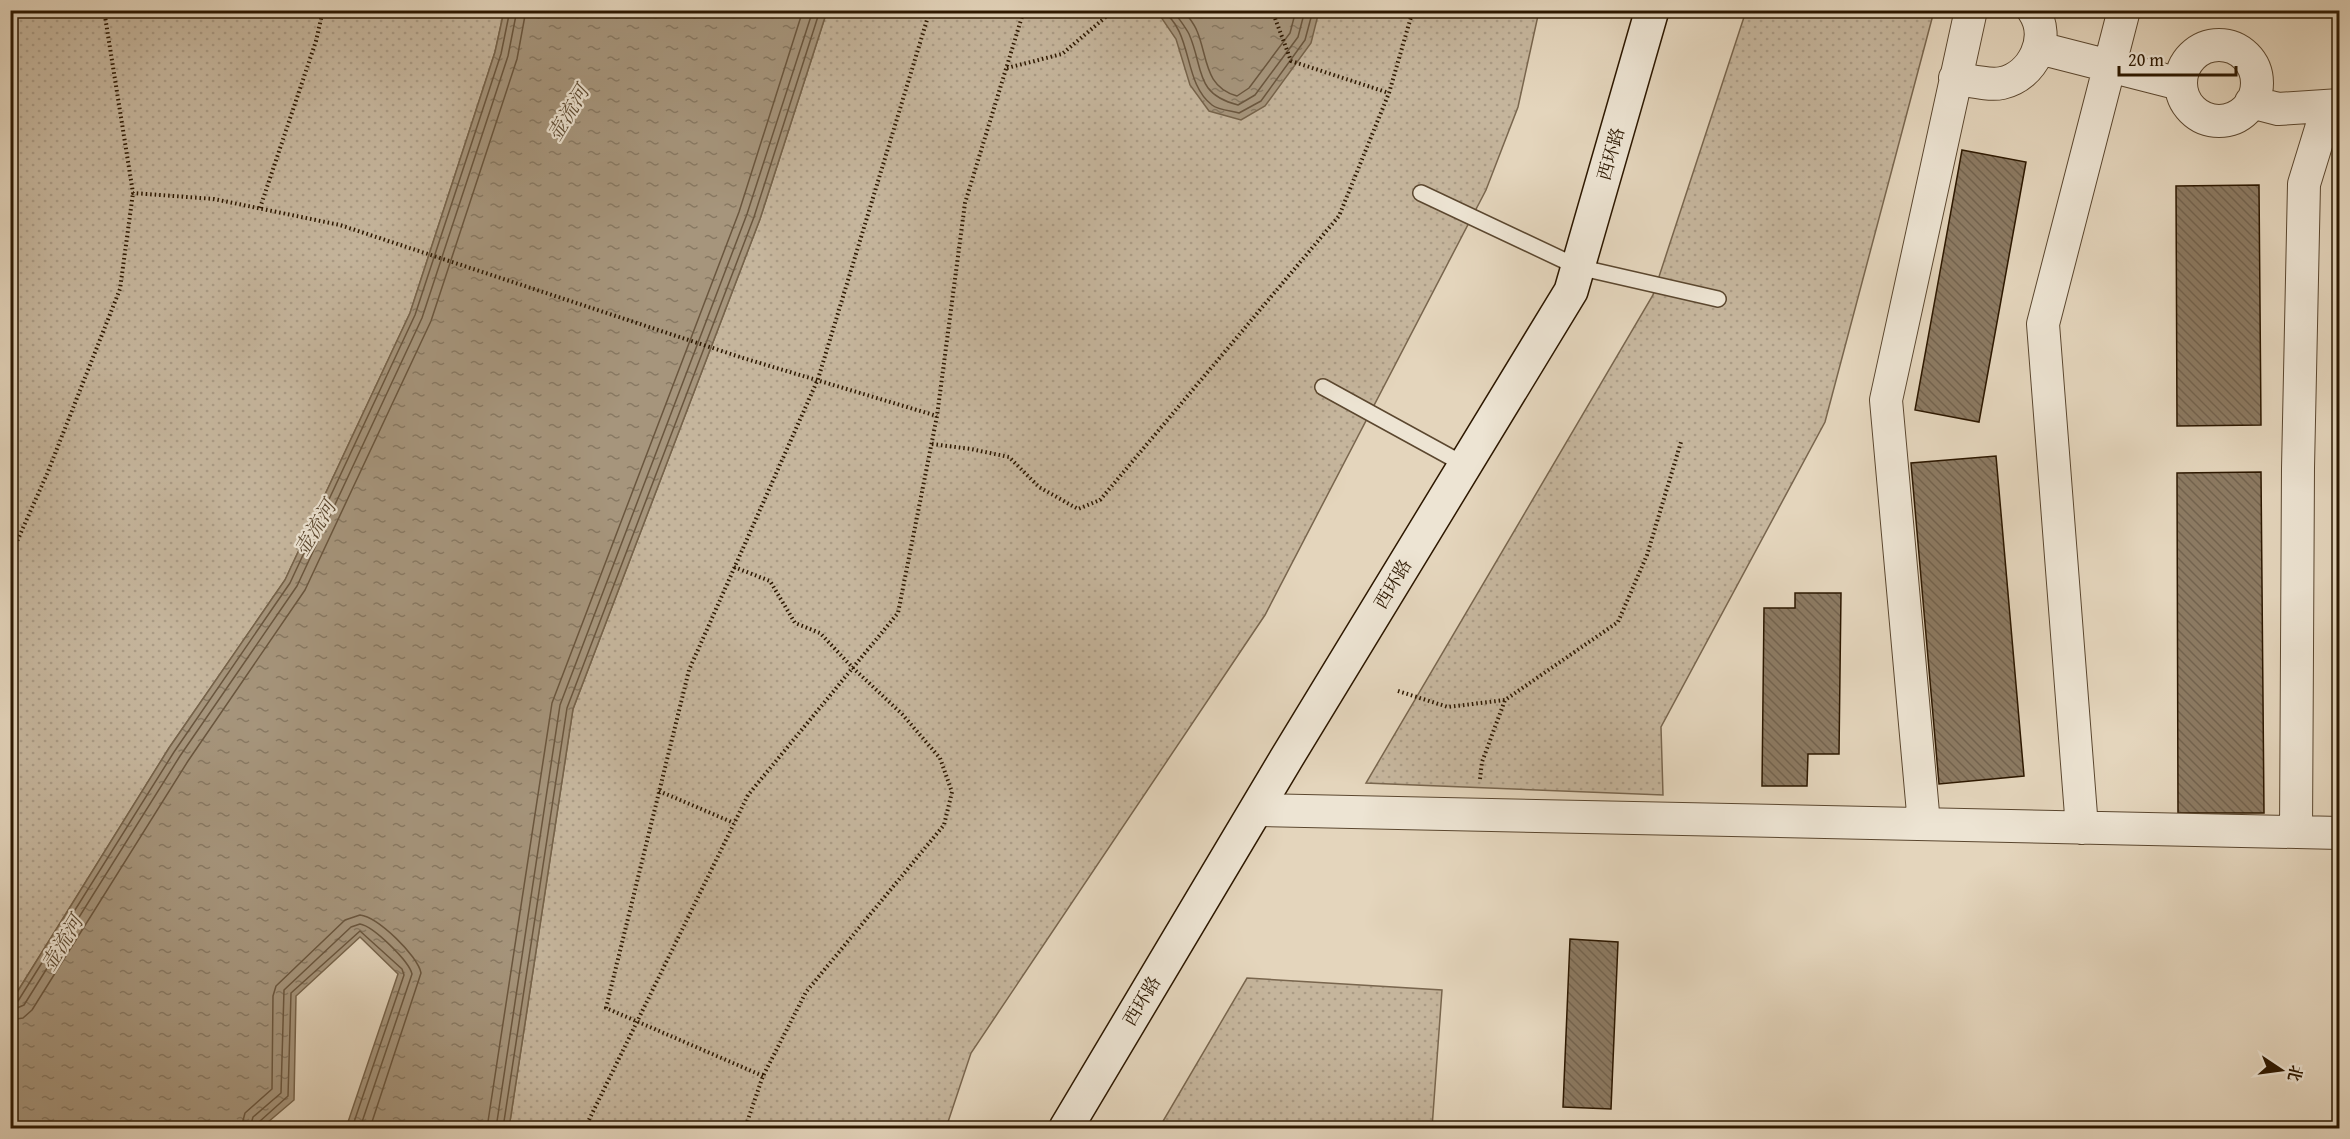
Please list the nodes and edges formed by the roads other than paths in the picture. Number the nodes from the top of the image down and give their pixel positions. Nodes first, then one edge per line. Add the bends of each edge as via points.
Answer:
1 (1652, 10) edge
2 (1971, 10) edge
3 (2033, 10) edge
4 (2124, 10) edge
5 (2039, 48) junction
6 (2111, 66) junction
7 (1955, 78) junction
8 (2180, 84) junction
9 (2251, 102) junction
10 (2334, 105) edge
11 (1421, 194) dead end
12 (1578, 267) junction
13 (1718, 299) dead end
14 (1323, 387) dead end
15 (1465, 465) junction
16 (1256, 810) junction
17 (1924, 824) junction
18 (2082, 828) junction
19 (2296, 832) junction
20 (2340, 833) edge
21 (1066, 1128) edge

1 - 12 main road, 西环路
2 - 7 street
3 - 5 street via 2040,29
4 - 6 street
5 - 6 street
5 - 7 street via 2026,71 2013,80 1998,84
6 - 8 street
6 - 18 street via 2043,324
7 - 17 street via 1886,400
8 - 9 street via 2189,107 2210,120 2234,118 2246,111
8 - 9 street via 2188,60 2197,51 2209,46 2234,47 2252,63 2257,88
9 - 10 street via 2278,109
10 - 19 street via 2304,184
11 - 12 lane
12 - 13 lane
12 - 15 main road, 西环路 via 1571,291
14 - 15 lane
15 - 16 main road, 西环路
16 - 17 street
16 - 21 main road, 西环路
17 - 18 street
18 - 19 street
19 - 20 street

